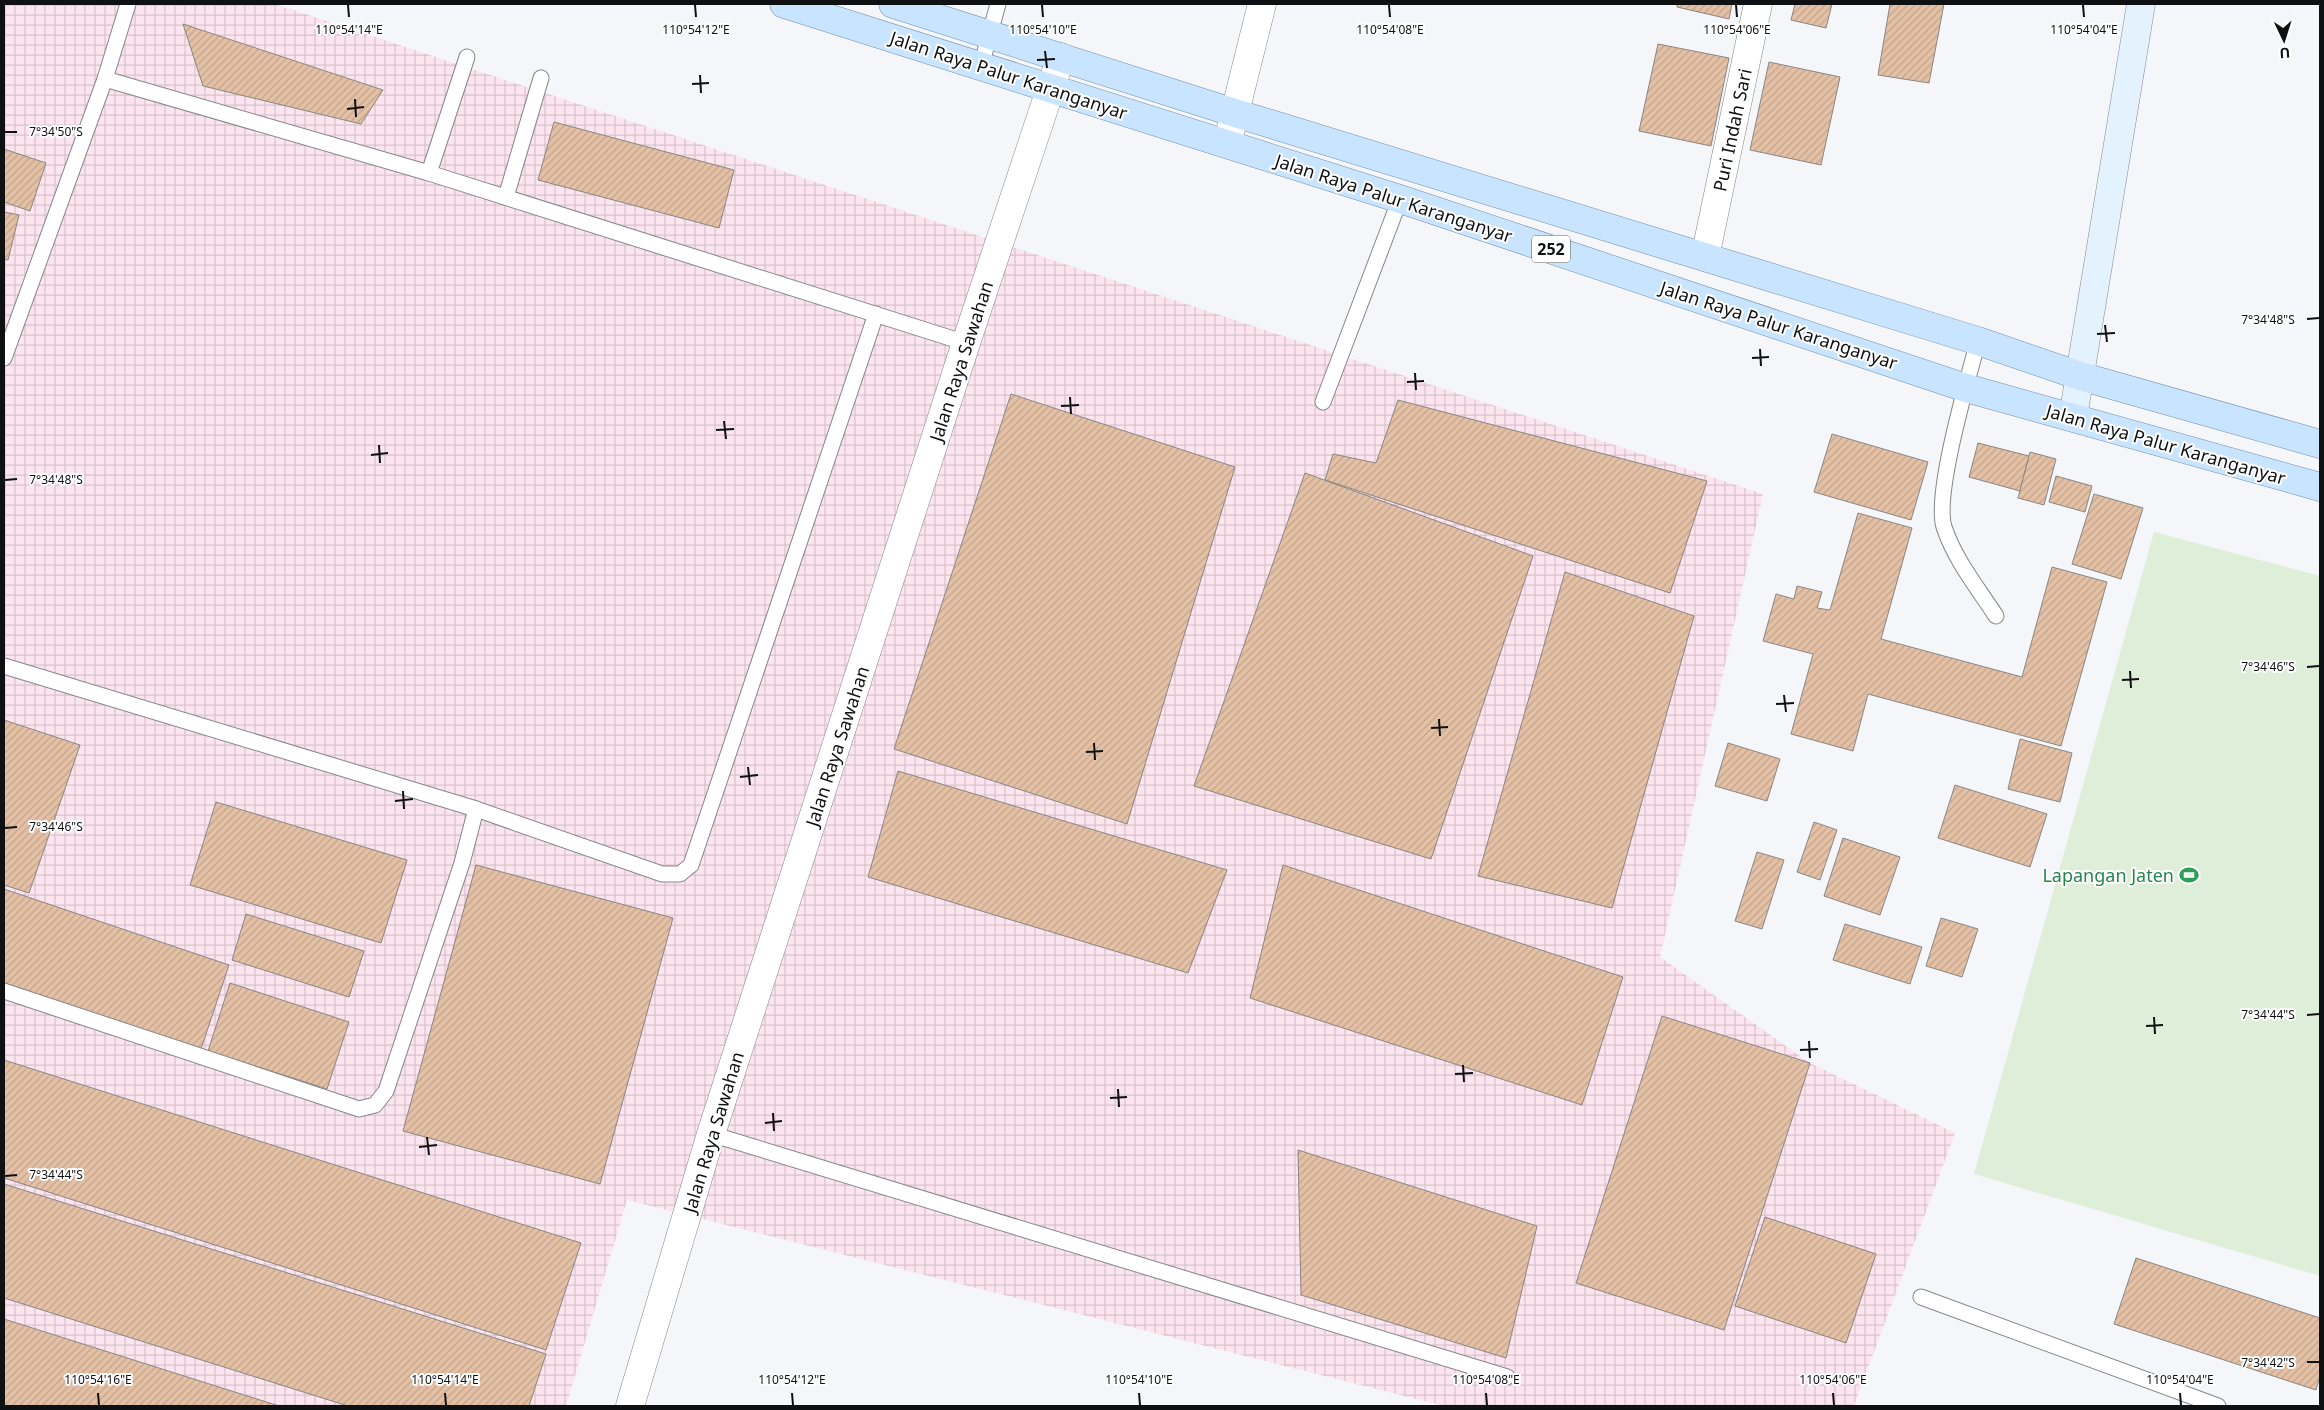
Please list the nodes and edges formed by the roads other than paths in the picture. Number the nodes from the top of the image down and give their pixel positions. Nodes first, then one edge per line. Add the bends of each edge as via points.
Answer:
1 (128, 4) edge
2 (784, 4) edge
3 (893, 4) edge
4 (998, 4) edge
5 (1262, 4) edge
6 (1758, 4) edge
7 (2141, 4) edge
8 (990, 33) junction
9 (467, 57) dead end
10 (1061, 57) junction
11 (981, 66) junction
12 (541, 78) dead end
13 (105, 79) junction
14 (1052, 88) junction
15 (1235, 112) junction
16 (1227, 144) junction
17 (429, 173) junction
18 (506, 197) junction
19 (1400, 199) junction
20 (1705, 257) junction
21 (876, 314) junction
22 (1978, 341) junction
23 (966, 343) junction
24 (4, 358) edge
25 (2082, 363) junction
26 (1966, 388) junction
27 (1323, 402) dead end
28 (2073, 417) junction
29 (2320, 444) edge
30 (2320, 487) edge
31 (1996, 616) dead end
32 (4, 666) edge
33 (476, 809) junction
34 (4, 991) edge
35 (711, 1134) junction
36 (1920, 1297) dead end
37 (1507, 1377) dead end
38 (630, 1406) edge
39 (2218, 1406) edge

1 - 13 lane
2 - 11 main road, Jalan Raya Palur Karanganyar / 252
3 - 8 main road, Jalan Raya Palur Karanganyar / 252
4 - 8 lane
5 - 15 street
6 - 20 street, Puri Indah Sari
7 - 25 street
8 - 10 main road, Jalan Raya Palur Karanganyar / 252
8 - 11 lane
9 - 17 lane
10 - 14 street, Jalan Raya Sawahan
10 - 15 main road, Jalan Raya Palur Karanganyar / 252
11 - 14 main road, Jalan Raya Palur Karanganyar / 252
12 - 18 lane
13 - 17 lane
13 - 24 lane
14 - 16 main road, Jalan Raya Palur Karanganyar / 252
14 - 23 street, Jalan Raya Sawahan
15 - 16 street
15 - 20 main road, Jalan Raya Palur Karanganyar / 252
16 - 19 main road, Jalan Raya Palur Karanganyar / 252
17 - 18 lane
18 - 21 lane
19 - 26 main road, Jalan Raya Palur Karanganyar / 252
19 - 27 lane
20 - 22 main road, Jalan Raya Palur Karanganyar / 252
21 - 23 lane
21 - 33 lane via 691,865 680,874 662,874
22 - 25 main road, Jalan Raya Palur Karanganyar / 252
22 - 26 lane
23 - 35 street, Jalan Raya Sawahan
25 - 28 street
25 - 29 main road, Jalan Raya Palur Karanganyar / 252
26 - 28 main road, Jalan Raya Palur Karanganyar / 252
26 - 31 lane via 1942,493 1943,525 1954,552
28 - 30 main road, Jalan Raya Palur Karanganyar / 252
32 - 33 lane
33 - 34 lane via 462,863 386,1091 375,1105 359,1109
35 - 37 lane
35 - 38 street, Jalan Raya Sawahan
36 - 39 lane

